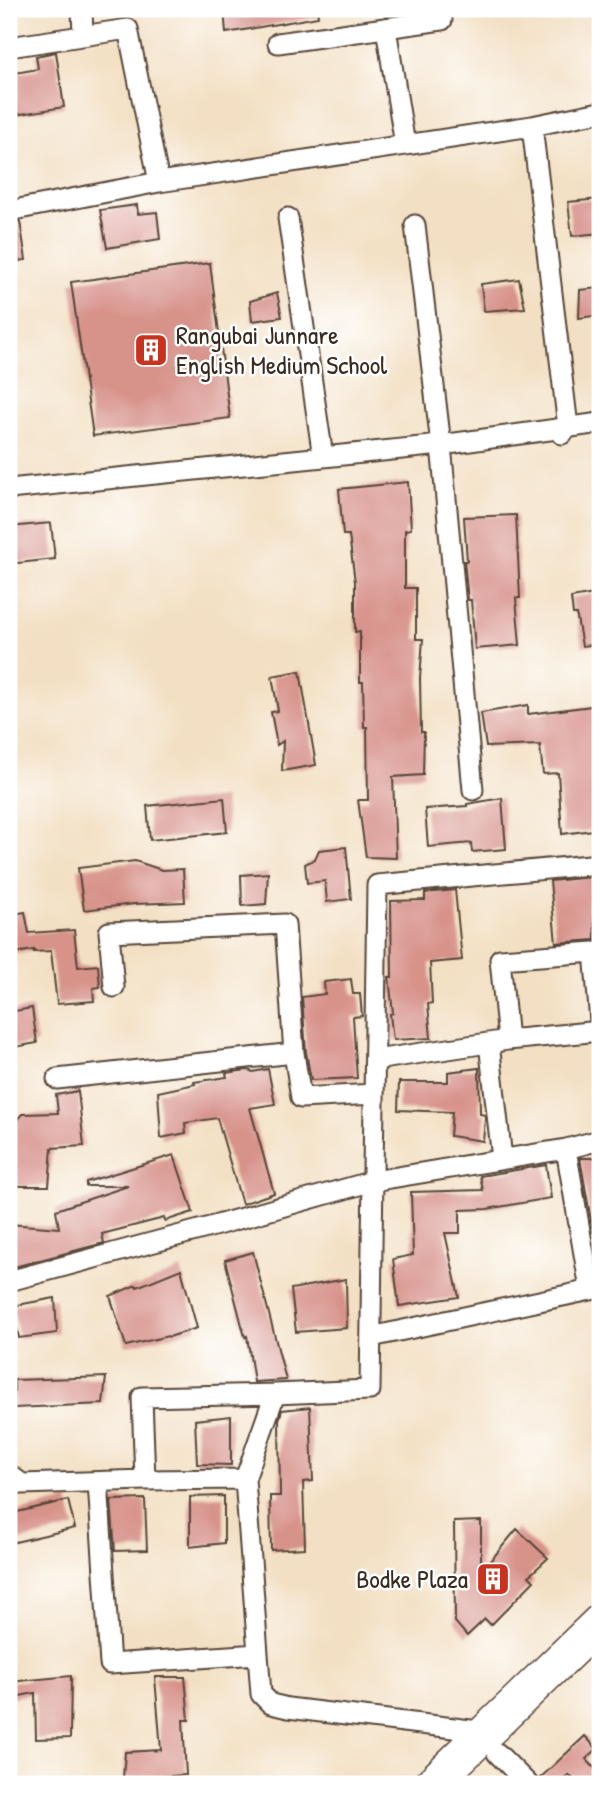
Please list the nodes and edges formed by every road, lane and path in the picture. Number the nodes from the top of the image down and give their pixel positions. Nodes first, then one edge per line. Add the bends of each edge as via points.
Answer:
1 (82, 9) edge
2 (442, 20) dead end
3 (386, 28) junction
4 (83, 36) junction
5 (278, 43) dead end
6 (9, 47) edge
7 (600, 112) edge
8 (532, 126) junction
9 (405, 145) junction
10 (159, 182) junction
11 (9, 211) edge
12 (288, 218) dead end
13 (415, 225) dead end
14 (600, 423) edge
15 (565, 431) junction
16 (442, 445) junction
17 (323, 457) junction
18 (9, 489) edge
19 (473, 790) dead end
20 (600, 864) edge
21 (114, 987) dead end
22 (600, 1022) edge
23 (600, 1031) edge
24 (499, 1041) junction
25 (294, 1053) junction
26 (375, 1060) junction
27 (57, 1079) dead end
28 (374, 1094) junction
29 (600, 1140) edge
30 (566, 1149) junction
31 (502, 1159) junction
32 (373, 1181) junction
33 (9, 1281) edge
34 (595, 1289) edge
35 (371, 1337) junction
36 (275, 1394) junction
37 (9, 1474) edge
38 (245, 1479) junction
39 (145, 1480) junction
40 (98, 1482) junction
41 (600, 1622) edge
42 (600, 1653) edge
43 (258, 1654) junction
44 (492, 1743) junction
45 (432, 1784) edge
46 (464, 1784) edge
47 (528, 1784) edge

1 - 4 street
2 - 3 street
3 - 5 street
3 - 9 street
4 - 6 street
4 - 10 street via 128,29
7 - 8 street
8 - 9 street
8 - 15 street
9 - 10 street
10 - 11 street
12 - 17 street
13 - 16 street
14 - 15 street
15 - 16 street
16 - 17 street
16 - 19 street
17 - 18 street
20 - 26 street via 377,885
21 - 25 street via 109,932 285,924
22 - 24 street via 594,952 500,959
23 - 24 street
24 - 26 street
24 - 31 street
25 - 27 street
25 - 28 street via 301,1098
26 - 28 street
28 - 32 street
29 - 30 street
30 - 31 street
30 - 34 street
31 - 32 street
32 - 33 street
32 - 35 street
34 - 35 street
35 - 36 street via 370,1390
36 - 38 street
36 - 39 street via 142,1398
37 - 40 street via 22,1484
38 - 39 street
38 - 43 street
39 - 40 street
40 - 43 street via 110,1664
41 - 44 highway
42 - 44 highway via 516,1736
43 - 44 street via 261,1695 271,1704
44 - 45 highway
44 - 46 highway
44 - 47 street

